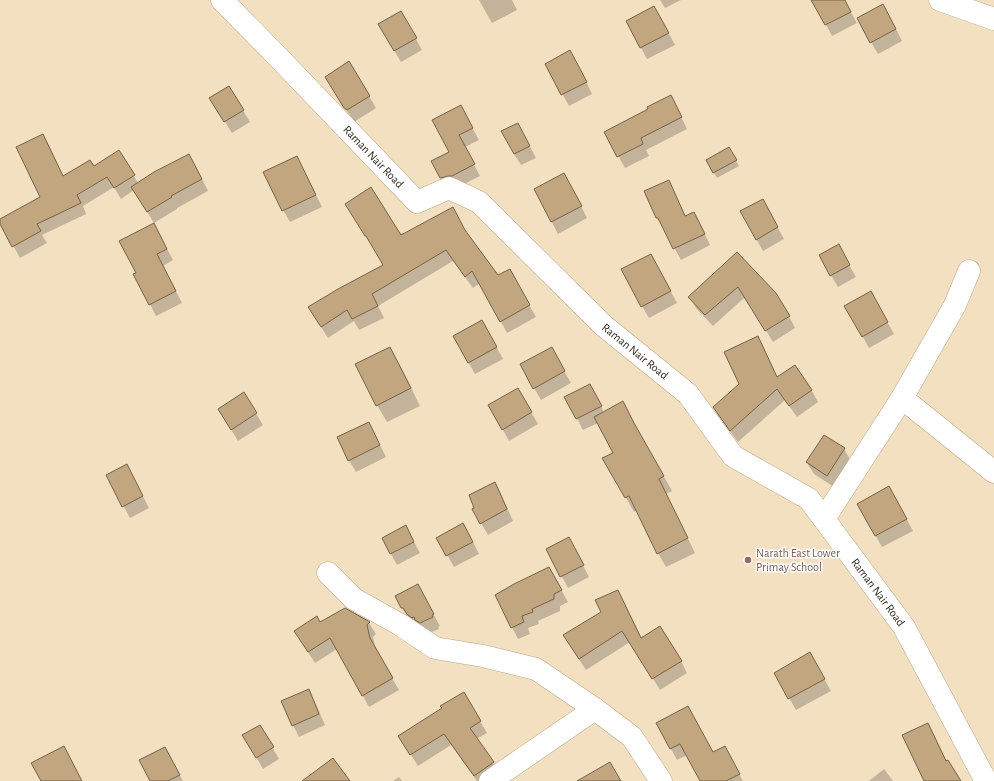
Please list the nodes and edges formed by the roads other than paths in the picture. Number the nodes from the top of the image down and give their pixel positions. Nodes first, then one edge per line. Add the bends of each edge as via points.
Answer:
1 (222, 0) edge
2 (940, 0) edge
3 (994, 20) edge
4 (968, 272) dead end
5 (902, 398) junction
6 (994, 472) edge
7 (824, 519) junction
8 (328, 573) dead end
9 (595, 709) junction
10 (490, 781) edge
11 (661, 781) edge
12 (986, 781) edge

1 - 7 street, Raman Nair Road via 417,202 449,188 479,202 604,326 688,394 733,456 809,499
2 - 3 street
4 - 5 street via 955,305
5 - 6 street
5 - 7 street
7 - 12 street, Raman Nair Road via 904,627
8 - 9 street via 354,599 435,648 536,669
9 - 10 street
9 - 11 street via 632,737

